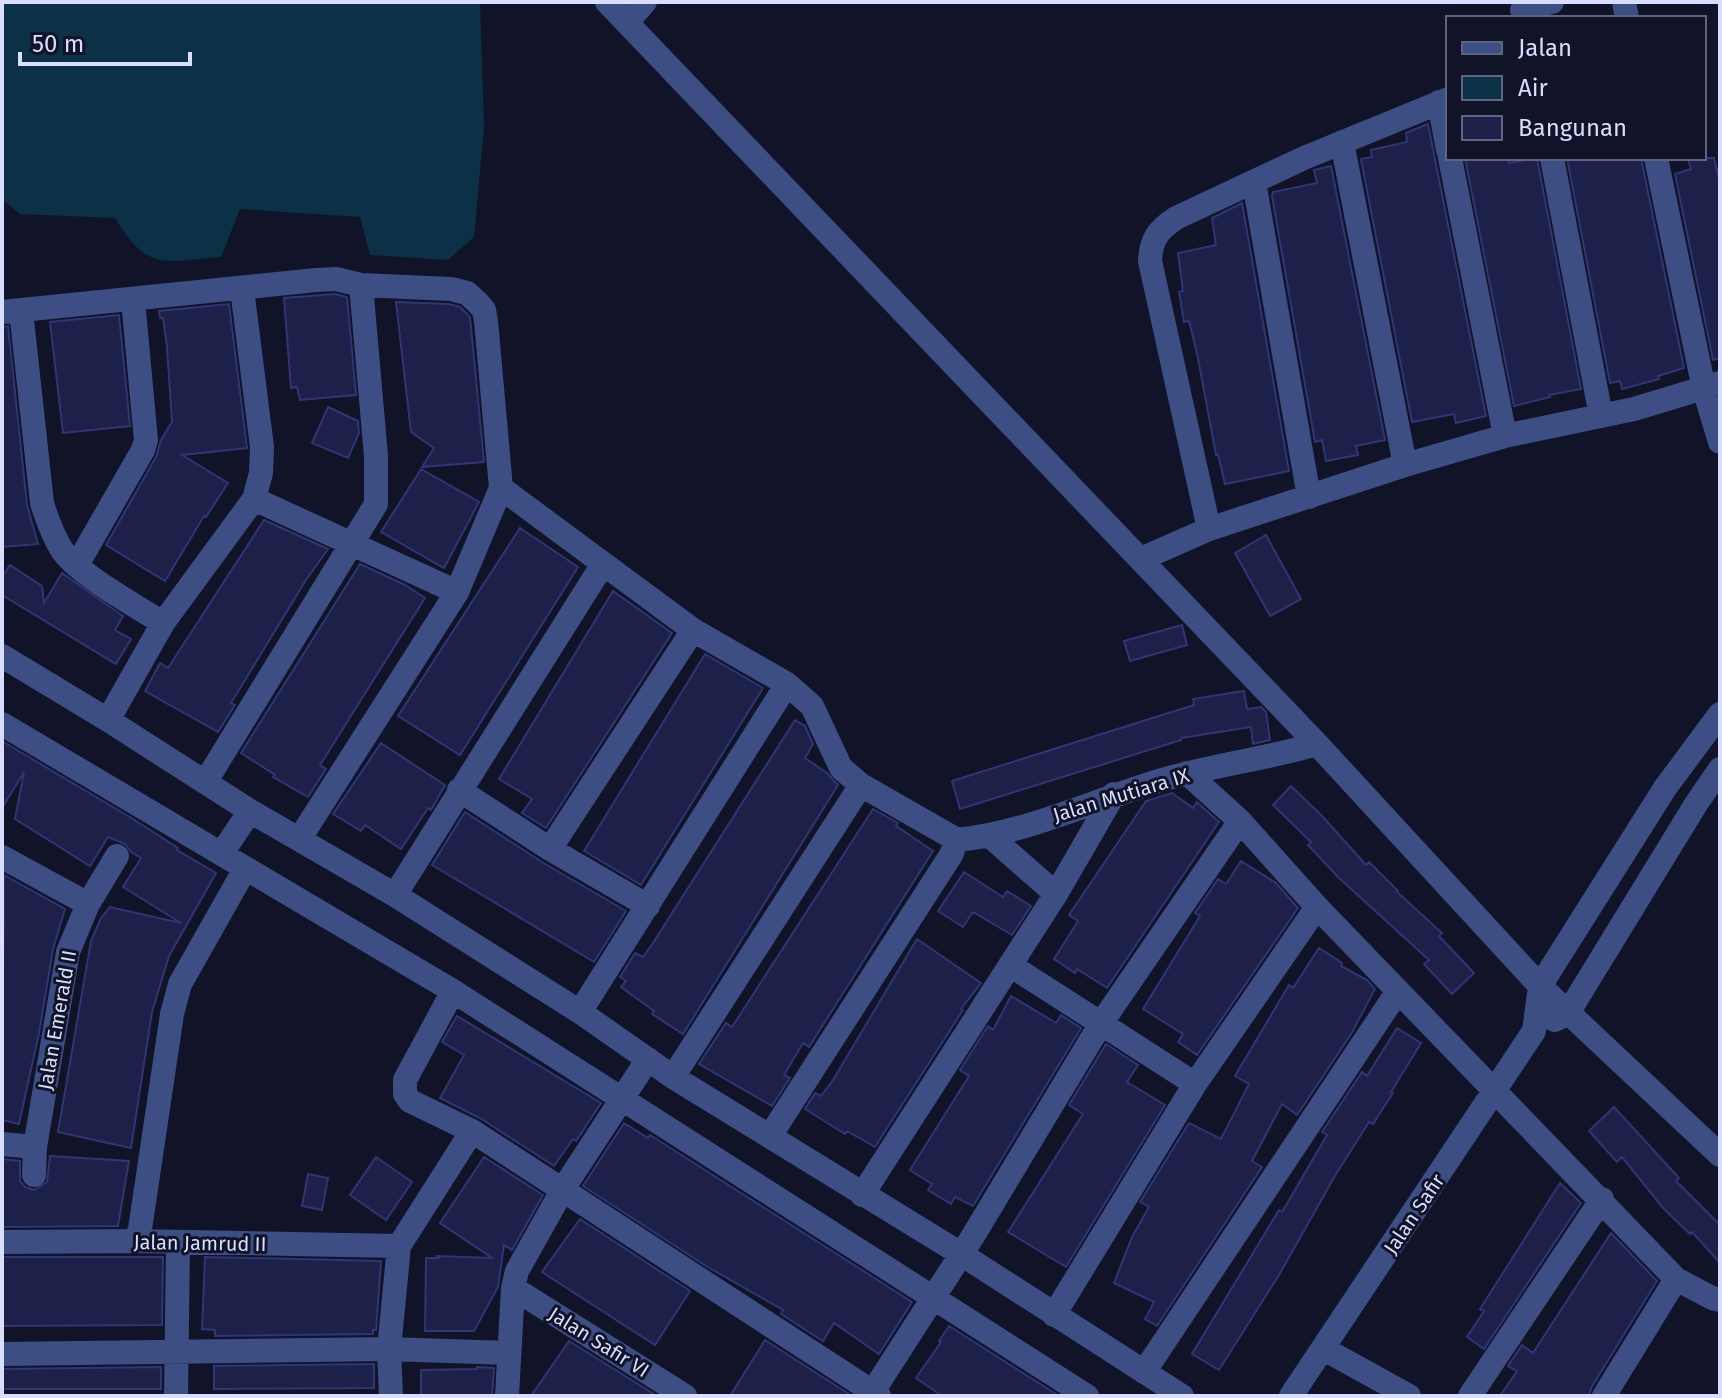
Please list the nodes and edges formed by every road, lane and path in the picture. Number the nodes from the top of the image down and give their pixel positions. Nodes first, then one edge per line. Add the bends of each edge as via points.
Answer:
1 (607, 2) edge
2 (645, 2) edge
3 (1552, 2) edge
4 (1522, 10) edge
5 (627, 22) junction
6 (1443, 101) edge
7 (1446, 130) edge
8 (1342, 142) junction
9 (1450, 160) edge
10 (1552, 160) edge
11 (1656, 160) edge
12 (1254, 182) junction
13 (361, 285) junction
14 (242, 289) junction
15 (133, 300) junction
16 (12, 312) edge
17 (1712, 386) edge
18 (1601, 416) junction
19 (1505, 436) junction
20 (1720, 442) edge
21 (1405, 465) junction
22 (501, 488) junction
23 (1309, 497) junction
24 (254, 499) junction
25 (1209, 529) junction
26 (350, 545) junction
27 (1141, 559) junction
28 (603, 564) junction
29 (77, 565) junction
30 (457, 592) junction
31 (163, 623) junction
32 (693, 630) junction
33 (2, 656) edge
34 (787, 684) junction
35 (1720, 714) edge
36 (108, 720) junction
37 (2, 724) edge
38 (1317, 744) junction
39 (1720, 769) edge
40 (1187, 773) junction
41 (206, 781) junction
42 (861, 785) junction
43 (459, 790) junction
44 (1114, 794) junction
45 (250, 811) junction
46 (1240, 821) junction
47 (991, 837) junction
48 (300, 838) junction
49 (957, 840) junction
50 (550, 849) junction
51 (222, 853) junction
52 (117, 856) dead end
53 (2, 857) edge
54 (245, 869) junction
55 (1056, 894) junction
56 (395, 895) junction
57 (88, 904) junction
58 (648, 906) junction
59 (1317, 907) junction
60 (1010, 965) junction
61 (1540, 986) junction
62 (453, 991) junction
63 (1398, 991) junction
64 (580, 1012) junction
65 (1568, 1013) junction
66 (1100, 1025) junction
67 (1534, 1031) junction
68 (648, 1059) junction
69 (673, 1077) junction
70 (1195, 1084) junction
71 (1496, 1091) junction
72 (622, 1098) junction
73 (472, 1131) junction
74 (770, 1136) junction
75 (2, 1144) edge
76 (35, 1147) junction
77 (1720, 1155) edge
78 (34, 1175) dead end
79 (563, 1189) junction
80 (862, 1195) junction
81 (1602, 1199) junction
82 (135, 1241) junction
83 (2, 1242) edge
84 (178, 1244) junction
85 (399, 1246) junction
86 (961, 1254) junction
87 (1676, 1279) junction
88 (513, 1288) junction
89 (933, 1297) junction
90 (1720, 1300) edge
91 (1054, 1315) junction
92 (389, 1349) junction
93 (1324, 1349) junction
94 (508, 1353) junction
95 (2, 1354) edge
96 (176, 1354) junction
97 (1144, 1372) junction
98 (874, 1395) edge
99 (176, 1396) edge
100 (391, 1396) edge
101 (507, 1396) edge
102 (685, 1396) edge
103 (1087, 1396) edge
104 (1182, 1396) edge
105 (1291, 1396) edge
106 (1409, 1396) edge
107 (1470, 1396) edge
108 (1604, 1396) edge

1 - 5 street
2 - 5 street
3 - 4 street
5 - 27 street
6 - 7 street
6 - 8 street
8 - 12 street
8 - 21 street
9 - 19 street
10 - 18 street
11 - 17 street
12 - 23 street
12 - 25 street via 1176,218 1161,228 1151,248
13 - 14 street via 336,279
13 - 22 street via 451,289 467,293 484,310
13 - 26 street via 378,488 376,504
14 - 15 street
14 - 24 street via 262,447
15 - 16 street
15 - 29 street via 146,440
16 - 29 street via 42,503 62,551
17 - 18 street
17 - 20 street
18 - 19 street
19 - 21 street
21 - 23 street
22 - 28 street
22 - 30 street
23 - 25 street
24 - 26 street
24 - 31 street
25 - 27 street
26 - 30 street
26 - 41 street
27 - 38 street
28 - 32 street
28 - 43 street
29 - 31 street
30 - 48 street
31 - 36 street
32 - 34 street
32 - 50 street
33 - 36 street
34 - 42 street via 812,706 841,768
34 - 58 street
35 - 61 street via 1665,788
36 - 41 street
37 - 51 street
38 - 40 street, Jalan Mutiara IX
38 - 61 street
39 - 65 street
40 - 44 street, Jalan Mutiara IX
40 - 46 street
41 - 45 street
42 - 49 street
42 - 69 street
43 - 50 street
43 - 56 street
44 - 47 street, Jalan Mutiara IX
44 - 55 street
45 - 48 street
45 - 51 street
46 - 59 street
46 - 66 street
47 - 49 street, Jalan Mutiara IX
47 - 55 street
48 - 56 street
49 - 74 street
50 - 58 street
51 - 54 street
52 - 57 street, Jalan Emerald II
53 - 57 street
54 - 62 street
54 - 82 street via 180,984
55 - 60 street
56 - 64 street
57 - 76 street, Jalan Emerald II via 68,952
58 - 64 street
59 - 63 street
59 - 70 street
60 - 66 street
60 - 80 street
61 - 65 street
61 - 67 street
62 - 72 street
62 - 73 street via 408,1073 405,1094
63 - 71 street
63 - 97 street
64 - 68 street
65 - 67 street
65 - 77 street
66 - 70 street
66 - 86 street
67 - 71 street, Jalan Safir
68 - 69 street
68 - 72 street
69 - 74 street
70 - 91 street
71 - 81 street
71 - 93 street, Jalan Safir
72 - 79 street
72 - 89 street
73 - 79 street
73 - 85 street
74 - 80 street
75 - 76 street
76 - 78 street, Jalan Emerald II
79 - 88 street via 517,1271
79 - 98 street
80 - 86 street
81 - 87 street
81 - 107 street
82 - 83 street, Jalan Jamrud II
82 - 84 street, Jalan Jamrud II
84 - 85 street, Jalan Jamrud II
84 - 96 street
85 - 92 street
86 - 89 street
86 - 91 street
87 - 90 street
87 - 108 street
88 - 94 street
88 - 102 street, Jalan Safir VI
89 - 98 street
89 - 103 street
91 - 97 street
92 - 94 street
92 - 96 street
92 - 100 street
93 - 105 street, Jalan Safir
93 - 106 street
94 - 101 street
95 - 96 street
96 - 99 street
97 - 104 street

